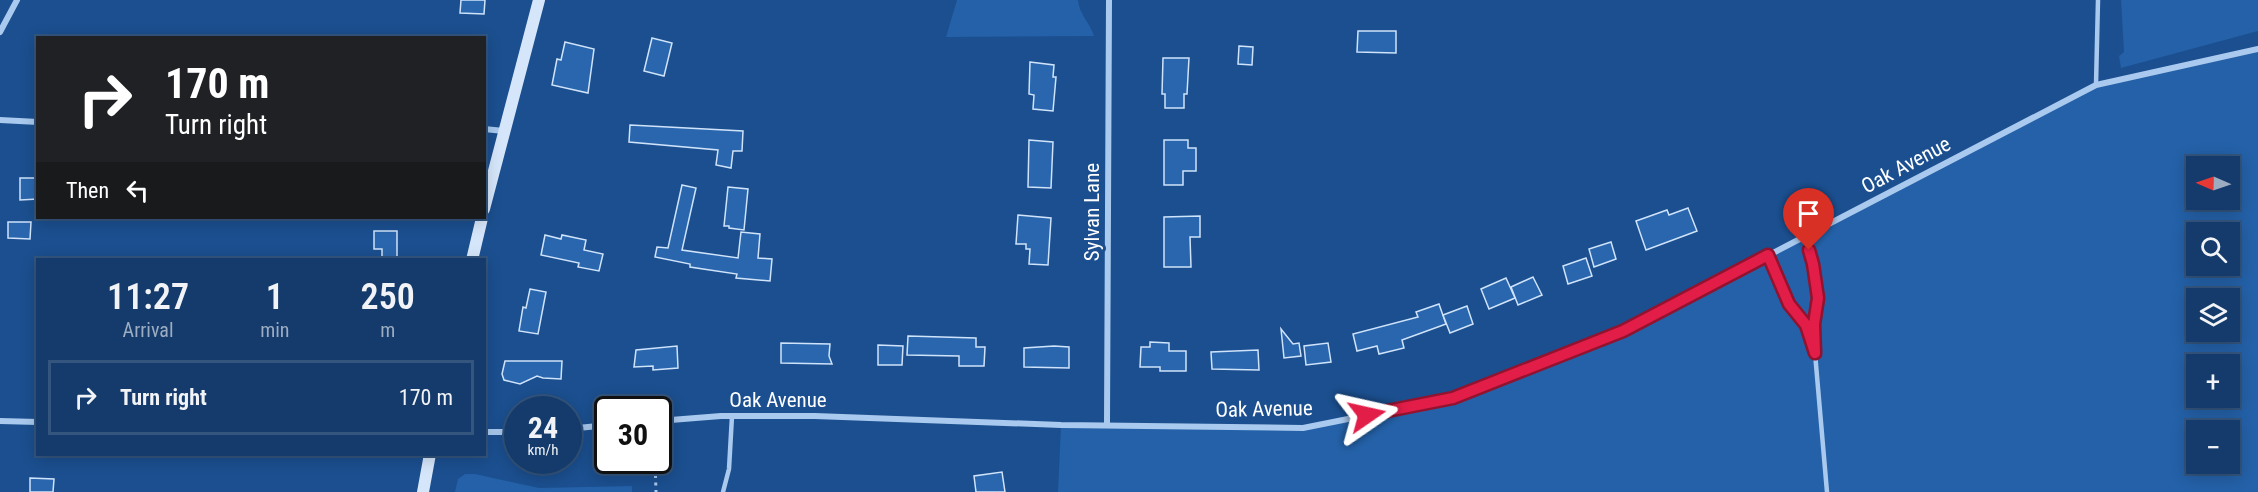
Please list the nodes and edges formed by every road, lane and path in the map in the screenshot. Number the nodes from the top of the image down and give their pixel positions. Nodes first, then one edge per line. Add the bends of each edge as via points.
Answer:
1 (17, 0) edge
2 (539, 0) edge
3 (1109, 0) edge
4 (2098, 0) edge
5 (0, 32) edge
6 (2258, 49) edge
7 (2096, 85) junction
8 (0, 120) edge
9 (36, 122) edge
10 (486, 129) edge
11 (504, 132) junction
12 (486, 201) edge
13 (482, 219) edge
14 (1805, 236) junction
15 (1768, 255) junction
16 (472, 258) edge
17 (1815, 353) junction
18 (732, 416) junction
19 (672, 420) edge
20 (0, 421) edge
21 (36, 422) edge
22 (1107, 424) junction
23 (486, 432) edge
24 (504, 432) edge
25 (430, 456) edge
26 (655, 474) edge
27 (423, 492) edge
28 (656, 492) edge
29 (723, 492) edge
30 (1827, 492) edge

1 - 5 street
2 - 11 street
3 - 22 street, Sylvan Lane
4 - 7 lane
6 - 7 street, Oak Avenue
7 - 14 street, Oak Avenue
8 - 9 street
10 - 11 street
11 - 12 street
13 - 16 street
14 - 15 street, Oak Avenue
14 - 17 lane via 1818,298
15 - 17 lane via 1789,304 1806,325
15 - 22 street, Oak Avenue via 1623,331 1453,398 1303,428
17 - 30 lane
18 - 19 street, Oak Avenue
18 - 22 street, Oak Avenue
18 - 29 lane via 729,470
20 - 21 street
23 - 24 street
25 - 27 street
26 - 28 path

